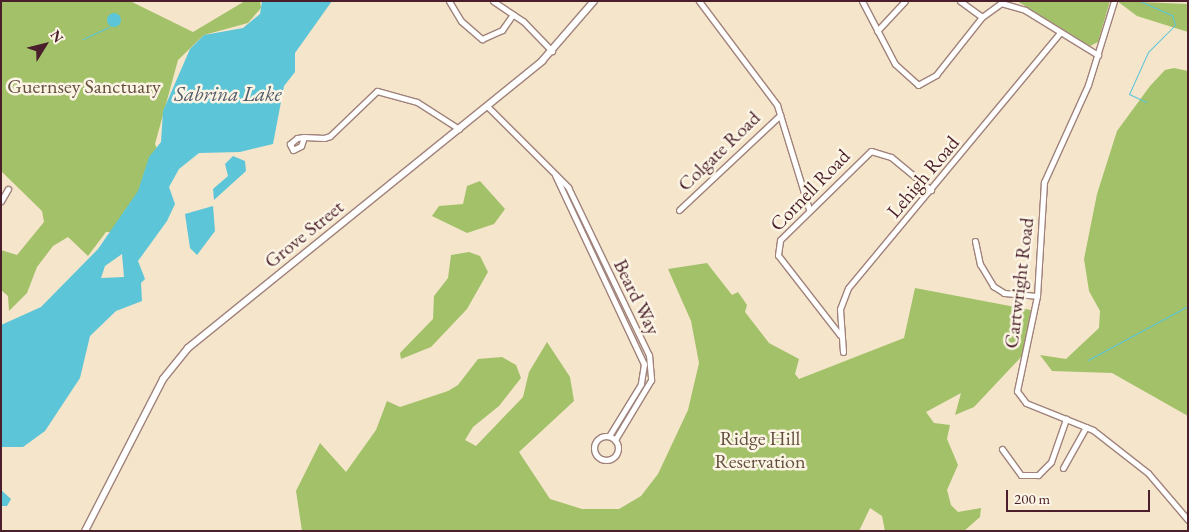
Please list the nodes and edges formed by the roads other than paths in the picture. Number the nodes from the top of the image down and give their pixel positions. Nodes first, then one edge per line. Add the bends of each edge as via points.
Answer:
1 (449, 1) edge
2 (493, 1) edge
3 (594, 1) edge
4 (700, 1) edge
5 (862, 1) edge
6 (905, 1) edge
7 (960, 1) edge
8 (1114, 1) edge
9 (513, 14) junction
10 (982, 17) junction
11 (521, 19) junction
12 (510, 23) junction
13 (877, 31) junction
14 (1060, 33) junction
15 (552, 51) junction
16 (1098, 56) junction
17 (486, 106) junction
18 (780, 115) junction
19 (459, 129) junction
20 (304, 137) dead end
21 (552, 170) junction
22 (8, 189) dead end
23 (931, 190) junction
24 (1, 201) edge
25 (809, 209) junction
26 (680, 210) dead end
27 (976, 241) dead end
28 (1037, 296) junction
29 (841, 336) junction
30 (843, 352) dead end
31 (1066, 419) junction
32 (1086, 427) junction
33 (610, 436) junction
34 (616, 440) junction
35 (1002, 450) dead end
36 (1063, 468) dead end
37 (1188, 520) edge
38 (85, 530) edge

1 - 12 street via 461,21 482,39 493,38
2 - 9 street
3 - 15 street, Grove Street
4 - 18 street via 771,95
5 - 13 street
6 - 13 street
7 - 10 street
8 - 16 street, Cartwright Road
9 - 11 street
9 - 12 street
10 - 13 street via 936,75 918,85 903,75
10 - 14 street via 993,7 1009,2
11 - 12 street
11 - 15 street
14 - 16 street
14 - 23 street, Lehigh Road
15 - 17 street, Grove Street
16 - 28 street, Cartwright Road via 1044,182
17 - 19 street, Grove Street
17 - 21 street, Beard Way
18 - 25 street
18 - 26 street, Colgate Road
19 - 20 street via 418,102 377,92 330,136
19 - 38 street, Grove Street via 188,348 163,379
21 - 33 street, Beard Way via 644,364 641,384
21 - 34 street, Beard Way via 568,188 651,364 645,392
22 - 24 street
23 - 25 street, Cornell Road via 890,156 871,151
23 - 29 street, Lehigh Road via 848,288 840,309
25 - 29 street, Cornell Road via 780,240 778,255
27 - 28 street via 991,284 1004,293
28 - 31 street, Cartwright Road via 1017,391 1026,403
29 - 30 street, Lehigh Road
31 - 32 street, Cartwright Road
31 - 35 street via 1051,462 1038,475 1021,475
32 - 36 street
32 - 37 street, Cartwright Road via 1148,473
33 - 34 street
33 - 34 street, Beard Way via 594,444 600,459 615,456

